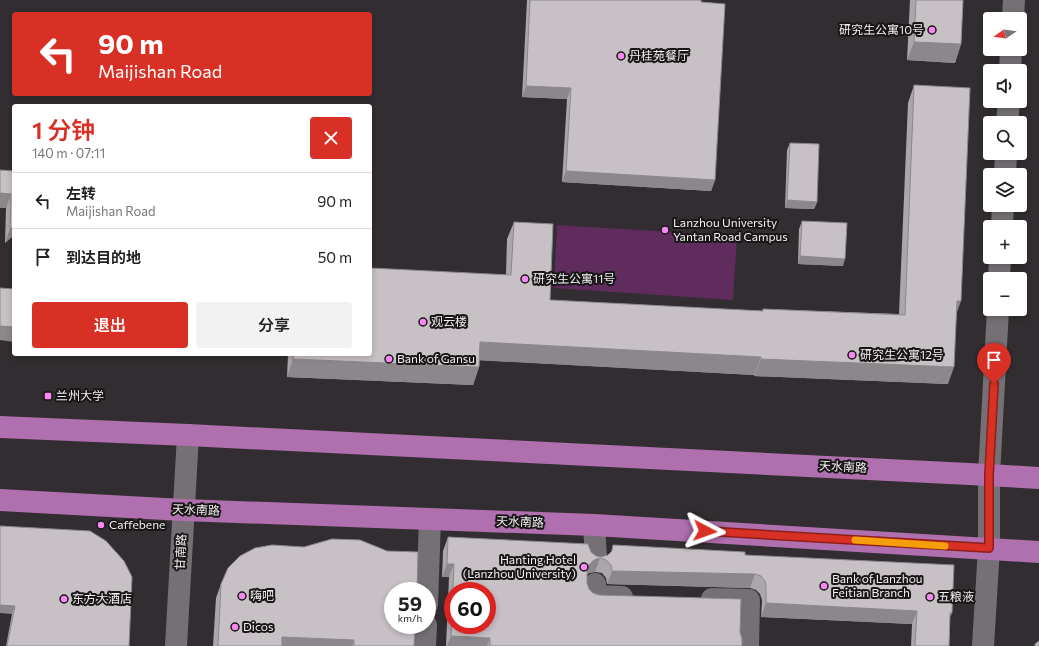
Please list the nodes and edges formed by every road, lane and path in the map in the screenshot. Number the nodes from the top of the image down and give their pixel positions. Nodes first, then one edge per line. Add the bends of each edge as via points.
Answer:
1 (1014, 0) edge
2 (1013, 12) edge
3 (998, 316) edge
4 (0, 427) edge
5 (188, 435) junction
6 (989, 475) junction
7 (1039, 478) edge
8 (0, 500) edge
9 (183, 510) junction
10 (430, 519) junction
11 (594, 525) junction
12 (989, 548) junction
13 (1039, 552) edge
14 (596, 558) edge
15 (428, 582) edge
16 (595, 584) dead end
17 (641, 597) edge
18 (695, 599) edge
19 (426, 634) edge
20 (176, 646) edge
21 (425, 646) edge
22 (748, 646) edge
23 (984, 646) edge

1 - 2 street
3 - 6 street
4 - 5 main road, 天水南路
5 - 6 main road, 天水南路
5 - 9 street, 甘南路
6 - 7 main road, 天水南路
6 - 12 street
8 - 9 main road, 天水南路
9 - 10 main road, 天水南路
9 - 20 street, 甘南路
10 - 11 main road, 天水南路
10 - 15 street
11 - 12 main road, 天水南路
11 - 14 street
12 - 13 main road, 天水南路
12 - 23 street
16 - 17 street via 595,596
18 - 22 street via 749,600
19 - 21 street

